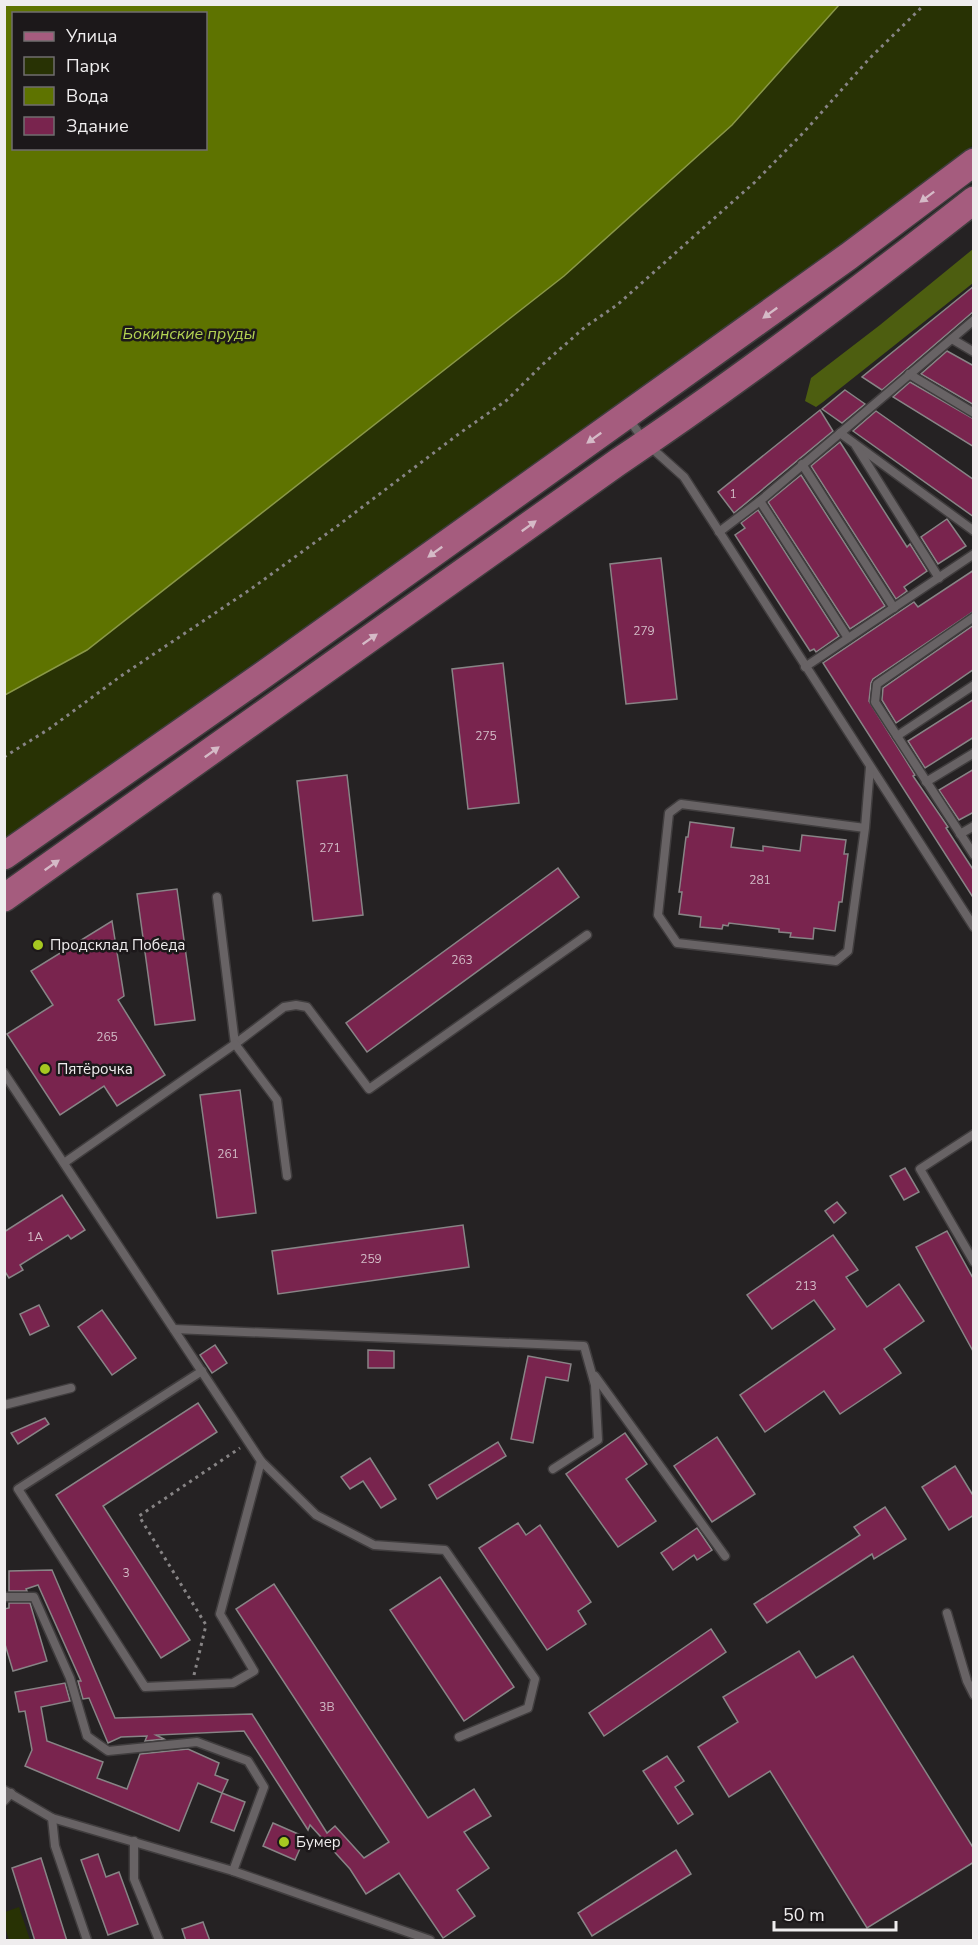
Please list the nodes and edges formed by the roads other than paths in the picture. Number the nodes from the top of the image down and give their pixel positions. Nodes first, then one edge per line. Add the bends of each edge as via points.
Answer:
1 (974, 162) edge
2 (974, 200) edge
3 (974, 320) edge
4 (952, 339) junction
5 (974, 351) edge
6 (909, 374) junction
7 (974, 413) edge
8 (626, 415) junction
9 (840, 433) junction
10 (853, 442) junction
11 (646, 443) junction
12 (802, 464) junction
13 (760, 501) junction
14 (974, 531) edge
15 (719, 532) junction
16 (974, 555) edge
17 (939, 578) junction
18 (894, 608) junction
19 (974, 617) edge
20 (848, 638) junction
21 (805, 667) junction
22 (974, 685) edge
23 (897, 736) junction
24 (974, 753) edge
25 (870, 767) junction
26 (926, 782) junction
27 (974, 826) edge
28 (865, 828) junction
29 (960, 834) junction
30 (974, 855) edge
31 (4, 856) edge
32 (217, 897) dead end
33 (4, 898) edge
34 (974, 927) edge
35 (587, 935) dead end
36 (236, 1044) junction
37 (4, 1073) edge
38 (974, 1134) edge
39 (64, 1163) junction
40 (287, 1176) dead end
41 (974, 1262) edge
42 (174, 1329) junction
43 (202, 1371) junction
44 (592, 1372) junction
45 (71, 1388) dead end
46 (4, 1406) edge
47 (261, 1461) junction
48 (553, 1469) dead end
49 (725, 1556) dead end
50 (4, 1597) edge
51 (947, 1613) dead end
52 (974, 1695) edge
53 (459, 1737) dead end
54 (7, 1794) edge
55 (52, 1818) junction
56 (134, 1841) junction
57 (233, 1871) junction
58 (87, 1941) edge
59 (159, 1941) edge
60 (430, 1941) edge

1 -> 8 main road
2 - 11 main road via 855,293
3 - 4 lane
4 - 5 lane
4 - 6 lane
6 - 7 lane
6 - 9 lane
8 - 11 lane
8 -> 31 main road
9 - 10 lane
9 - 12 lane
10 - 14 lane
10 - 17 lane
11 - 15 lane via 684,477
33 -> 11 main road
12 - 13 lane
12 - 18 lane
13 - 15 lane
13 - 20 lane
15 - 21 lane
16 - 17 lane
17 - 18 lane
18 - 20 lane
19 - 23 lane via 877,684 875,702
20 - 21 lane
21 - 25 lane
22 - 23 lane
23 - 26 lane
24 - 26 lane
25 - 28 lane
25 - 34 lane
26 - 29 lane
27 - 29 lane
28 - 28 lane via 681,804 669,813 658,915 677,943 836,960 848,951
29 - 30 lane
32 - 36 lane
35 - 36 lane via 369,1089 307,1007 285,1006
36 - 39 lane
36 - 40 lane via 277,1100
37 - 39 lane
38 - 41 lane via 920,1169
39 - 42 lane
42 - 43 lane
42 - 44 lane via 584,1346
43 - 47 lane
43 - 47 lane via 18,1489 145,1687 233,1683 254,1671 220,1614
44 - 48 lane via 598,1440
44 - 49 lane
45 - 46 lane
47 - 53 lane via 316,1515 374,1545 445,1550 534,1679 528,1708
50 - 57 lane via 34,1596 70,1678 87,1736 108,1751 197,1742 248,1761 264,1787
51 - 52 lane
54 - 55 lane
55 - 56 lane
55 - 58 lane via 55,1846
56 - 57 lane
56 - 59 lane via 134,1879
57 - 60 lane

